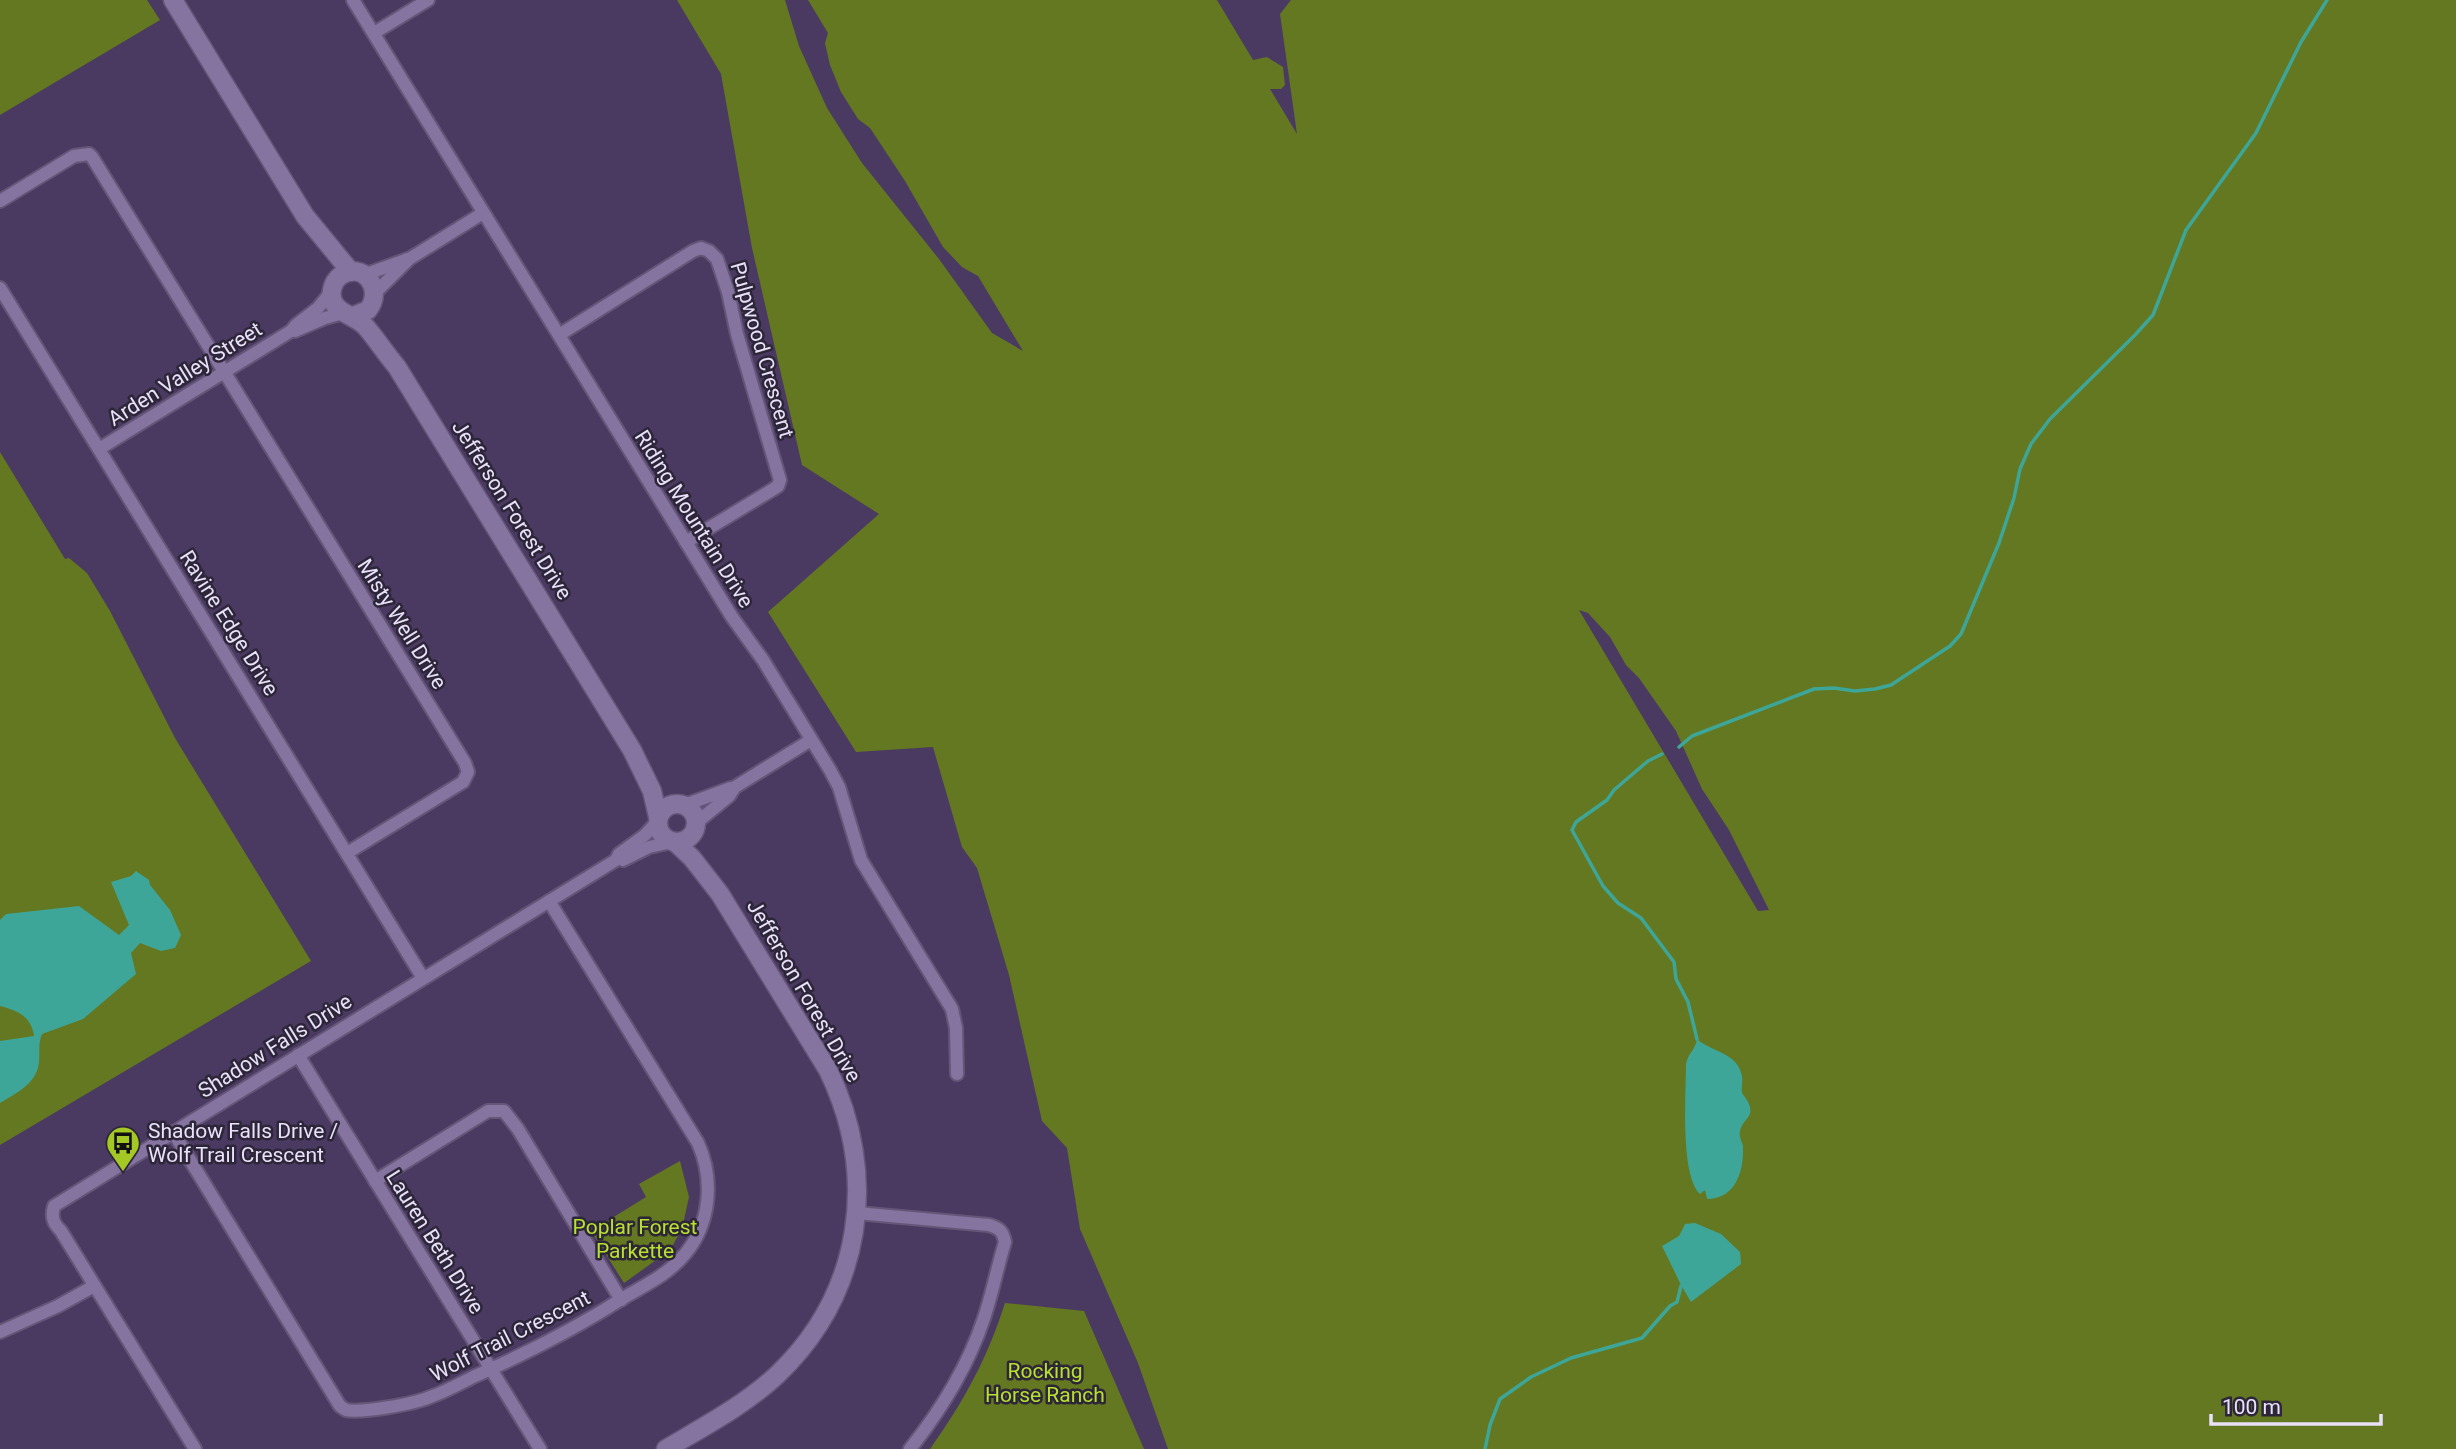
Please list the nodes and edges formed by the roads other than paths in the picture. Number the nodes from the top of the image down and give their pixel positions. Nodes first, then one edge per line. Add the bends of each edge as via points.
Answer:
1 (173, 0) edge
2 (353, 0) edge
3 (428, 0) edge
4 (374, 33) junction
5 (0, 201) edge
6 (484, 213) junction
7 (305, 216) junction
8 (409, 259) junction
9 (357, 273) junction
10 (0, 288) edge
11 (332, 288) junction
12 (374, 298) junction
13 (348, 314) junction
14 (291, 331) junction
15 (559, 335) junction
16 (397, 367) junction
17 (225, 372) junction
18 (99, 449) junction
19 (685, 542) junction
20 (811, 740) junction
21 (632, 750) junction
22 (735, 787) junction
23 (683, 804) junction
24 (658, 820) junction
25 (695, 827) junction
26 (673, 842) junction
27 (347, 853) junction
28 (616, 860) junction
29 (720, 894) junction
30 (549, 901) junction
31 (423, 978) junction
32 (298, 1055) junction
33 (957, 1074) dead end
34 (173, 1132) junction
35 (376, 1181) junction
36 (858, 1213) junction
37 (94, 1286) junction
38 (621, 1300) junction
39 (0, 1332) edge
40 (491, 1369) junction
41 (675, 1447) edge
42 (195, 1449) edge
43 (540, 1449) edge
44 (910, 1449) edge

1 - 7 street
2 - 4 street, Riding Mountain Drive
3 - 4 street
4 - 6 street, Riding Mountain Drive
5 - 17 street via 74,156 89,154
6 - 8 street
6 - 15 street, Riding Mountain Drive
7 - 9 street
7 - 11 street via 328,264
8 - 9 street
8 - 12 street
9 - 11 street via 341,276
9 - 12 street via 372,282
10 - 18 street, Ravine Edge Drive
11 - 13 street via 333,303
11 - 14 street, Arden Valley Street via 318,308
12 - 13 street via 366,312
12 - 16 street, Jefferson Forest Drive via 375,318
13 - 14 street, Arden Valley Street
13 - 16 street, Jefferson Forest Drive via 365,325
14 - 17 street, Arden Valley Street
15 - 19 street, Riding Mountain Drive
15 - 19 street, Pulpwood Crescent via 693,251 702,248 717,259 780,480 772,490
16 - 21 street, Jefferson Forest Drive
17 - 18 street, Arden Valley Street
17 - 27 street, Misty Well Drive via 466,763 463,782
18 - 27 street, Ravine Edge Drive
19 - 20 street, Riding Mountain Drive
20 - 22 street
20 - 33 street, Riding Mountain Drive via 839,788 861,860 951,1009
21 - 23 street, Jefferson Forest Drive via 668,794
21 - 24 street, Jefferson Forest Drive via 652,791
22 - 23 street
22 - 25 street
23 - 24 street via 664,808
23 - 25 street via 693,813
24 - 26 street via 661,835
24 - 28 street, Shadow Falls Drive
25 - 26 street via 687,839
25 - 29 street, Jefferson Forest Drive
26 - 28 street, Shadow Falls Drive
26 - 29 street, Jefferson Forest Drive
27 - 31 street, Ravine Edge Drive
28 - 30 street, Shadow Falls Drive
29 - 36 street, Jefferson Forest Drive via 838,1091 855,1149
30 - 31 street, Shadow Falls Drive
30 - 38 street, Wolf Trail Crescent via 695,1137 706,1168 705,1214 691,1246 663,1275
31 - 32 street, Shadow Falls Drive
32 - 34 street, Shadow Falls Drive
32 - 35 street, Lauren Beth Drive
34 - 37 street, Shadow Falls Drive via 54,1206 54,1224
34 - 40 street, Wolf Trail Crescent via 340,1406 353,1411 408,1404
35 - 38 street via 488,1111 504,1111
35 - 40 street, Lauren Beth Drive
36 - 41 street, Jefferson Forest Drive via 840,1283 800,1350 759,1390
36 - 44 street via 989,1225 1004,1234 991,1297 969,1358
37 - 39 street
37 - 42 street, Shadow Falls Drive
38 - 40 street, Wolf Trail Crescent via 560,1337
40 - 43 street, Lauren Beth Drive

